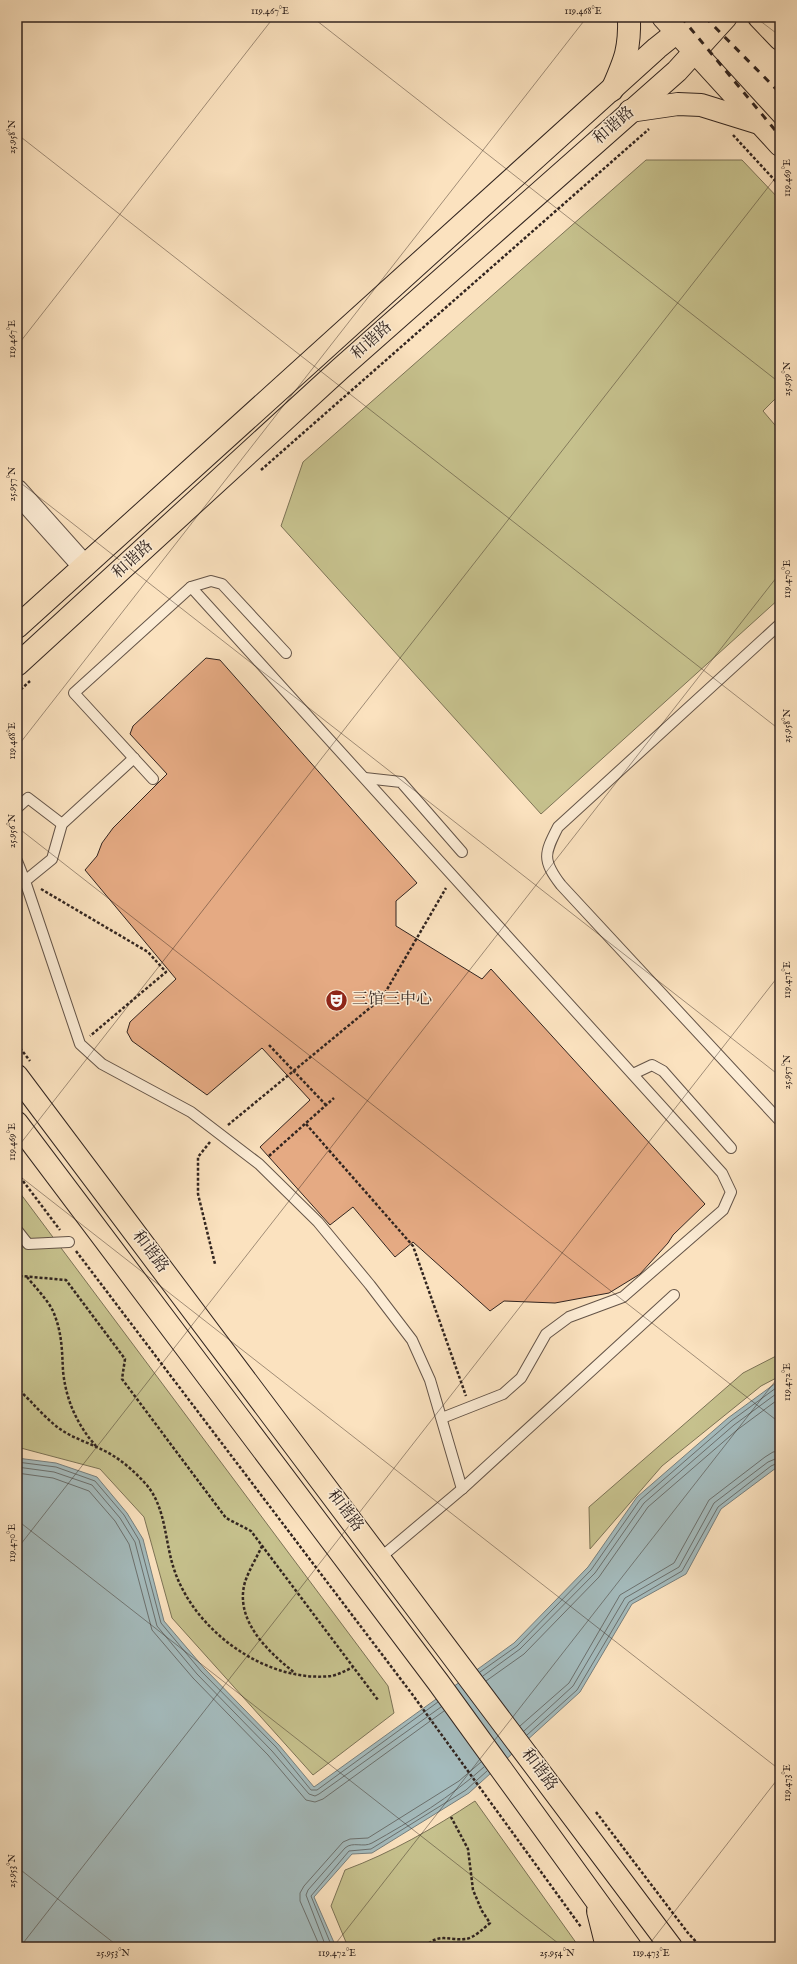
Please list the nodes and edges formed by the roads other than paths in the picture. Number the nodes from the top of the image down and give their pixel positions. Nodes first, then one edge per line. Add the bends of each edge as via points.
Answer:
1 (629, 17) edge
2 (706, 17) edge
3 (726, 17) edge
4 (759, 17) edge
5 (670, 25) edge
6 (780, 39) edge
7 (696, 52) junction
8 (612, 90) junction
9 (630, 111) junction
10 (762, 124) junction
11 (780, 145) edge
12 (17, 491) edge
13 (84, 566) junction
14 (192, 587) junction
15 (780, 624) edge
16 (17, 627) edge
17 (286, 653) dead end
18 (25, 671) edge
19 (134, 758) junction
20 (365, 778) junction
21 (153, 780) dead end
22 (17, 808) edge
23 (62, 824) junction
24 (462, 852) dead end
25 (17, 861) edge
26 (25, 881) junction
27 (633, 1074) junction
28 (17, 1076) edge
29 (780, 1121) edge
30 (17, 1123) edge
31 (731, 1148) dead end
32 (17, 1230) edge
33 (69, 1242) road end
34 (674, 1295) dead end
35 (442, 1418) junction
36 (462, 1489) junction
37 (380, 1558) junction
38 (593, 1896) junction
39 (607, 1947) edge
40 (630, 1947) edge
41 (671, 1947) edge

1 - 8 main road via 630,40 626,59
2 - 5 main road, 和谐路
3 - 7 main road, 和谐路
4 - 6 main road
5 - 7 main road
5 - 8 main road, 和谐路 via 657,48
7 - 9 main road, 和谐路
7 - 10 main road
8 - 13 main road, 和谐路
9 - 10 main road via 678,104 701,105
9 - 18 main road, 和谐路 via 340,369
10 - 11 main road
12 - 13 street
13 - 16 main road, 和谐路
14 - 17 lane via 211,581 222,584
14 - 19 lane via 74,693
14 - 20 lane
15 - 29 lane via 558,827 549,844 547,855 547,865 561,885
19 - 21 lane
19 - 23 lane
20 - 24 lane via 401,782
20 - 27 lane
22 - 23 lane via 28,798
23 - 26 lane via 52,859
25 - 26 lane
26 - 35 lane via 80,1044 102,1064 191,1112 259,1164 318,1222 412,1340 430,1380
27 - 31 lane via 652,1065 663,1071
27 - 35 lane via 722,1172 731,1192 723,1210 623,1297 569,1318 546,1334 521,1378 503,1394
28 - 37 main road, 和谐路
30 - 38 main road, 和谐路 via 438,1682
32 - 33 lane via 28,1244
34 - 36 lane
35 - 36 lane
36 - 37 lane
37 - 41 main road, 和谐路
38 - 39 main road
38 - 40 main road, 和谐路

